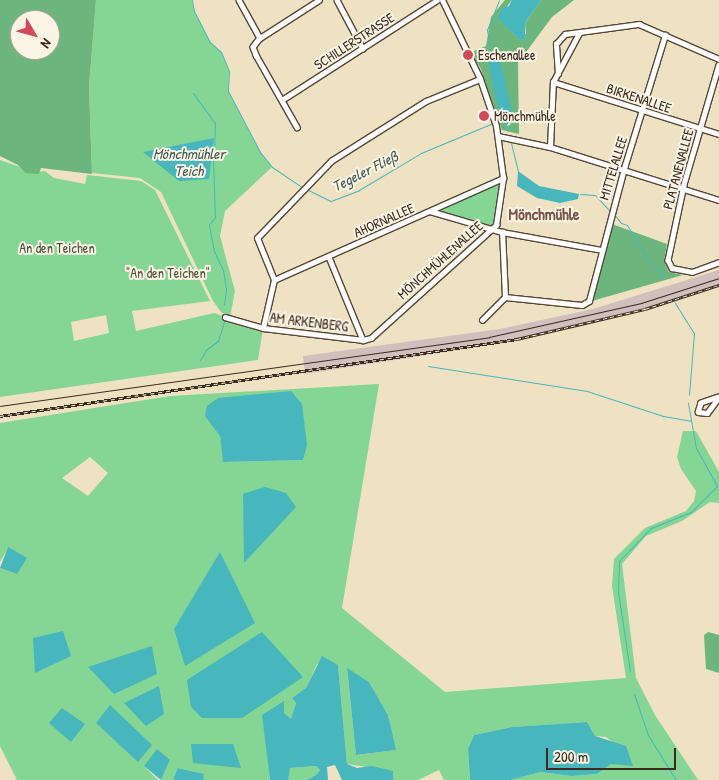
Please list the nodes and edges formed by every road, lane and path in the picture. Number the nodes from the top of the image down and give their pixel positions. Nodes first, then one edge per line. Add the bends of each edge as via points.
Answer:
1 (239, 0) edge
2 (318, 0) edge
3 (337, 0) edge
4 (437, 0) edge
5 (442, 0) edge
6 (579, 33) junction
7 (665, 35) junction
8 (260, 38) junction
9 (363, 49) junction
10 (719, 59) edge
11 (719, 65) edge
12 (558, 74) junction
13 (480, 79) junction
14 (553, 82) junction
15 (282, 100) junction
16 (643, 110) junction
17 (297, 127) dead end
18 (700, 129) junction
19 (719, 134) edge
20 (498, 136) junction
21 (550, 147) junction
22 (624, 170) junction
23 (503, 178) junction
24 (684, 188) junction
25 (719, 200) edge
26 (430, 211) junction
27 (491, 229) junction
28 (502, 232) junction
29 (602, 250) junction
30 (329, 257) junction
31 (719, 262) edge
32 (274, 280) junction
33 (505, 297) junction
34 (225, 317) dead end
35 (482, 320) dead end
36 (264, 328) junction
37 (363, 340) junction
38 (718, 397) edge

1 - 8 street
2 - 8 street
3 - 9 street
4 - 9 street, SCHILLERSTRASSE
5 - 13 street, MÖNCHMÜHLENALLEE
6 - 7 street via 639,24
6 - 12 street
6 - 12 street via 565,34 556,44
7 - 10 street
7 - 16 street, MITTELALLEE
8 - 15 street via 253,48
9 - 15 street, SCHILLERSTRASSE
11 - 18 street, PLATANENALLEE
12 - 14 street
13 - 20 street, MÖNCHMÜHLENALLEE
13 - 32 street via 426,101 331,161 257,238
14 - 16 street, BIRKENALLEE
14 - 21 street
15 - 17 street
16 - 18 street, BIRKENALLEE
16 - 22 street, MITTELALLEE
18 - 19 street, BIRKENALLEE
18 - 24 street, PLATANENALLEE
20 - 21 street
20 - 23 street, MÖNCHMÜHLENALLEE
21 - 22 street
22 - 24 street
22 - 29 street, MITTELALLEE
23 - 26 street, AHORNALLEE
23 - 27 street, MÖNCHMÜHLENALLEE via 500,215
24 - 25 street
24 - 31 street, PLATANENALLEE via 668,260 672,268 692,272
26 - 27 street
26 - 30 street, AHORNALLEE
27 - 28 street
27 - 37 street, MÖNCHMÜHLENALLEE via 371,338
28 - 29 street
28 - 33 street
29 - 33 street, MITTELALLEE via 589,301 582,305
30 - 32 street, AHORNALLEE
30 - 37 street, AM ARKENBERG
32 - 36 street
33 - 35 street
34 - 36 street, AM ARKENBERG
36 - 37 street, AM ARKENBERG
38 - 38 street via 702,403 698,412 707,413

